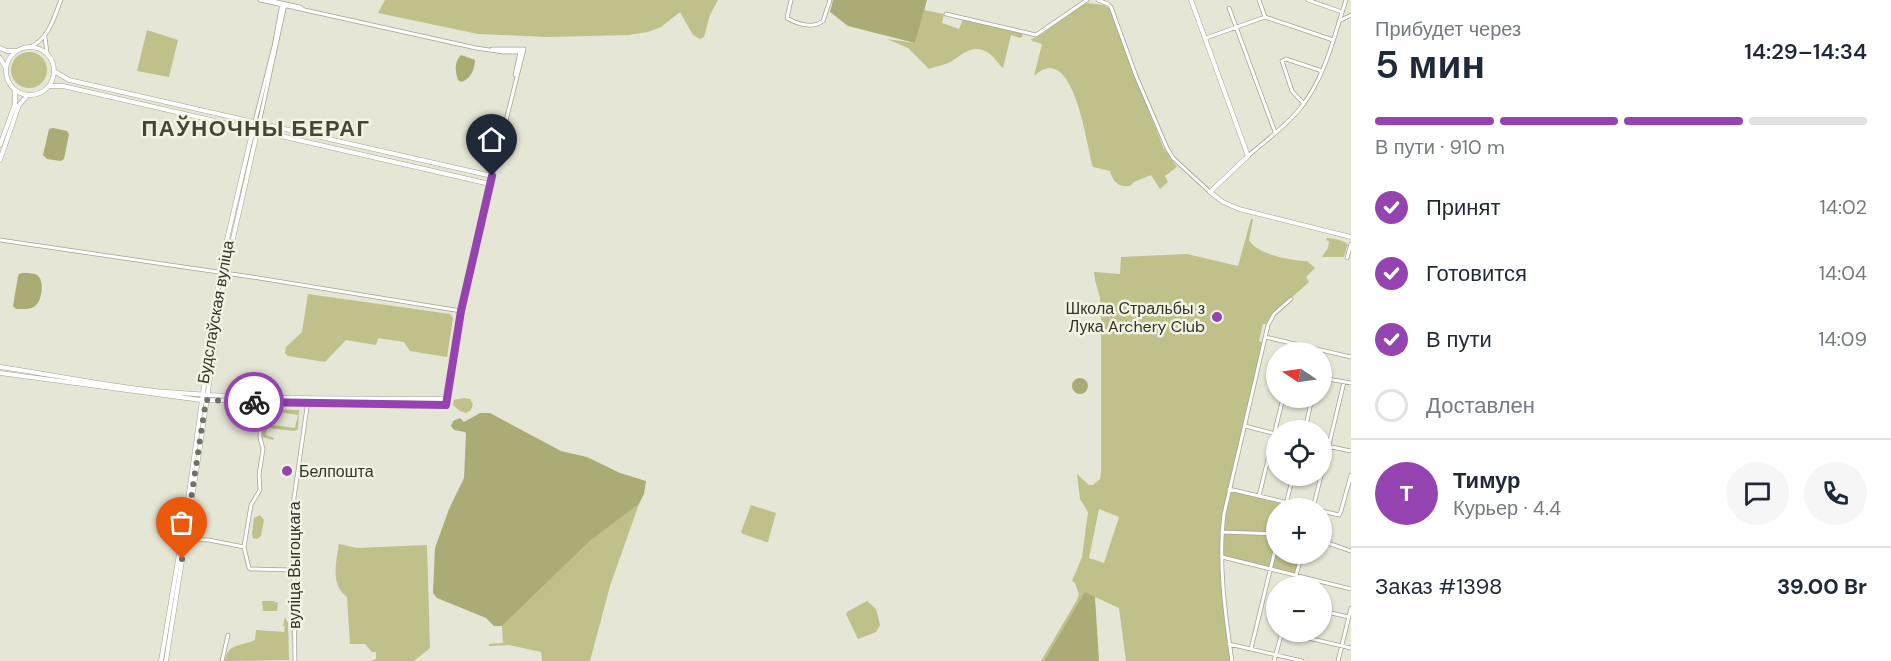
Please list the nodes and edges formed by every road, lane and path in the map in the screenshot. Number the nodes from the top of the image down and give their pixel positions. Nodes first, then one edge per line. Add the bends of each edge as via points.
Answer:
1 (62, 0) edge
2 (260, 0) edge
3 (268, 0) edge
4 (791, 0) edge
5 (830, 0) edge
6 (1087, 0) edge
7 (1098, 0) edge
8 (1191, 0) edge
9 (1259, 0) edge
10 (1308, 0) edge
11 (1346, 0) edge
12 (283, 5) junction
13 (1229, 8) dead end
14 (1342, 12) junction
15 (946, 14) dead end
16 (1351, 15) edge
17 (1265, 17) junction
18 (1340, 21) junction
19 (1235, 28) junction
20 (45, 35) junction
21 (1206, 38) junction
22 (1333, 40) junction
23 (30, 47) junction
24 (0, 48) edge
25 (17, 51) junction
26 (47, 53) junction
27 (0, 58) edge
28 (6, 68) junction
29 (54, 71) junction
30 (1322, 71) junction
31 (49, 86) junction
32 (15, 91) junction
33 (28, 95) junction
34 (1304, 104) junction
35 (257, 123) junction
36 (255, 130) junction
37 (1275, 132) junction
38 (0, 145) edge
39 (1248, 156) junction
40 (0, 160) edge
41 (492, 176) junction
42 (490, 184) junction
43 (1210, 192) junction
44 (1351, 237) edge
45 (0, 240) edge
46 (1351, 244) edge
47 (1347, 258) dead end
48 (222, 273) junction
49 (1291, 299) dead end
50 (461, 311) junction
51 (1265, 337) junction
52 (1351, 357) edge
53 (0, 367) edge
54 (0, 373) edge
55 (1332, 380) edge
56 (1344, 382) junction
57 (1351, 383) edge
58 (204, 394) junction
59 (447, 399) junction
60 (203, 400) junction
61 (308, 400) junction
62 (260, 402) junction
63 (1245, 426) junction
64 (1332, 430) edge
65 (1266, 432) edge
66 (1332, 447) edge
67 (1351, 451) edge
68 (1266, 469) edge
69 (1351, 476) edge
70 (1229, 489) junction
71 (1259, 496) junction
72 (1268, 498) edge
73 (1332, 513) edge
74 (1222, 532) junction
75 (1266, 534) edge
76 (185, 540) junction
77 (1332, 544) edge
78 (244, 547) junction
79 (1351, 551) edge
80 (1222, 557) junction
81 (1271, 564) edge
82 (1299, 564) edge
83 (1270, 569) junction
84 (292, 570) junction
85 (1296, 576) joint
86 (1332, 585) edge
87 (1351, 589) edge
88 (1351, 608) edge
89 (1332, 613) edge
90 (1349, 617) junction
91 (228, 634) dead end
92 (1279, 642) edge
93 (1325, 642) edge
94 (1229, 644) junction
95 (1342, 646) junction
96 (1351, 648) edge
97 (1251, 649) junction
98 (1275, 655) junction
99 (163, 661) edge
100 (222, 661) edge
101 (295, 661) edge
102 (1232, 661) edge
103 (1274, 661) edge
104 (1302, 661) edge
105 (1338, 661) edge

1 - 20 street
2 - 12 street
3 - 12 street
4 - 5 street via 787,16 809,26 823,21
6 - 15 street via 1036,35
7 - 43 street via 1111,7 1167,148
8 - 21 street
9 - 17 street
10 - 14 street
11 - 14 street
12 - 35 street, Будслаўская вуліца
12 - 41 street via 486,49 522,51
13 - 19 street
14 - 18 street
16 - 18 street
17 - 19 street
17 - 22 street
18 - 22 street
19 - 21 street
19 - 37 street
20 - 23 street
20 - 26 street
21 - 39 street
22 - 30 street
23 - 25 street
23 - 26 street
24 - 25 street
25 - 28 street
26 - 29 street
27 - 28 street
28 - 32 street via 8,82
29 - 31 street
29 - 35 street via 69,80
30 - 34 street
30 - 34 street via 1282,61 1292,91
31 - 33 street
31 - 36 street
32 - 33 street
32 - 38 street via 15,104
33 - 40 street via 19,105
34 - 37 street
35 - 36 street, Будслаўская вуліца
35 - 41 street
36 - 42 street
36 - 48 street, Будслаўская вуліца
37 - 39 street
39 - 43 street
41 - 42 street
42 - 50 street
43 - 44 street via 1239,209
45 - 48 street
46 - 47 street
48 - 50 street
48 - 58 street, Будслаўская вуліца
49 - 51 street via 1274,314
50 - 59 street
51 - 52 street
51 - 63 street
53 - 58 street via 145,390
54 - 60 street
55 - 56 street
56 - 57 street
56 - 64 street
58 - 60 street, Будслаўская вуліца
58 - 61 street
59 - 61 street
59 - 61 street via 446,405
60 - 62 street
60 - 76 street, Будслаўская вуліца
60 - 99 street, Будслаўская вуліца
61 - 62 street
61 - 84 street, вуліца Выгоцкага via 294,498
62 - 78 street via 260,490 251,505
63 - 65 street
63 - 70 street
66 - 67 street
68 - 71 street
69 - 73 street via 1341,512
70 - 71 street
70 - 74 street
71 - 72 street
74 - 75 street
74 - 80 street
76 - 78 street
76 - 99 street, Будслаўская вуліца
77 - 79 street
78 - 84 street via 251,569
80 - 83 street
80 - 94 street
81 - 83 street
82 - 85 street
83 - 85 street
83 - 97 street
84 - 101 street, вуліца Выгоцкага
86 - 87 street
88 - 90 street
89 - 90 street
90 - 95 street
91 - 100 street
92 - 98 street
93 - 95 street
94 - 97 street
94 - 102 street
95 - 96 street
95 - 105 street
97 - 98 street
98 - 103 street
98 - 104 street

